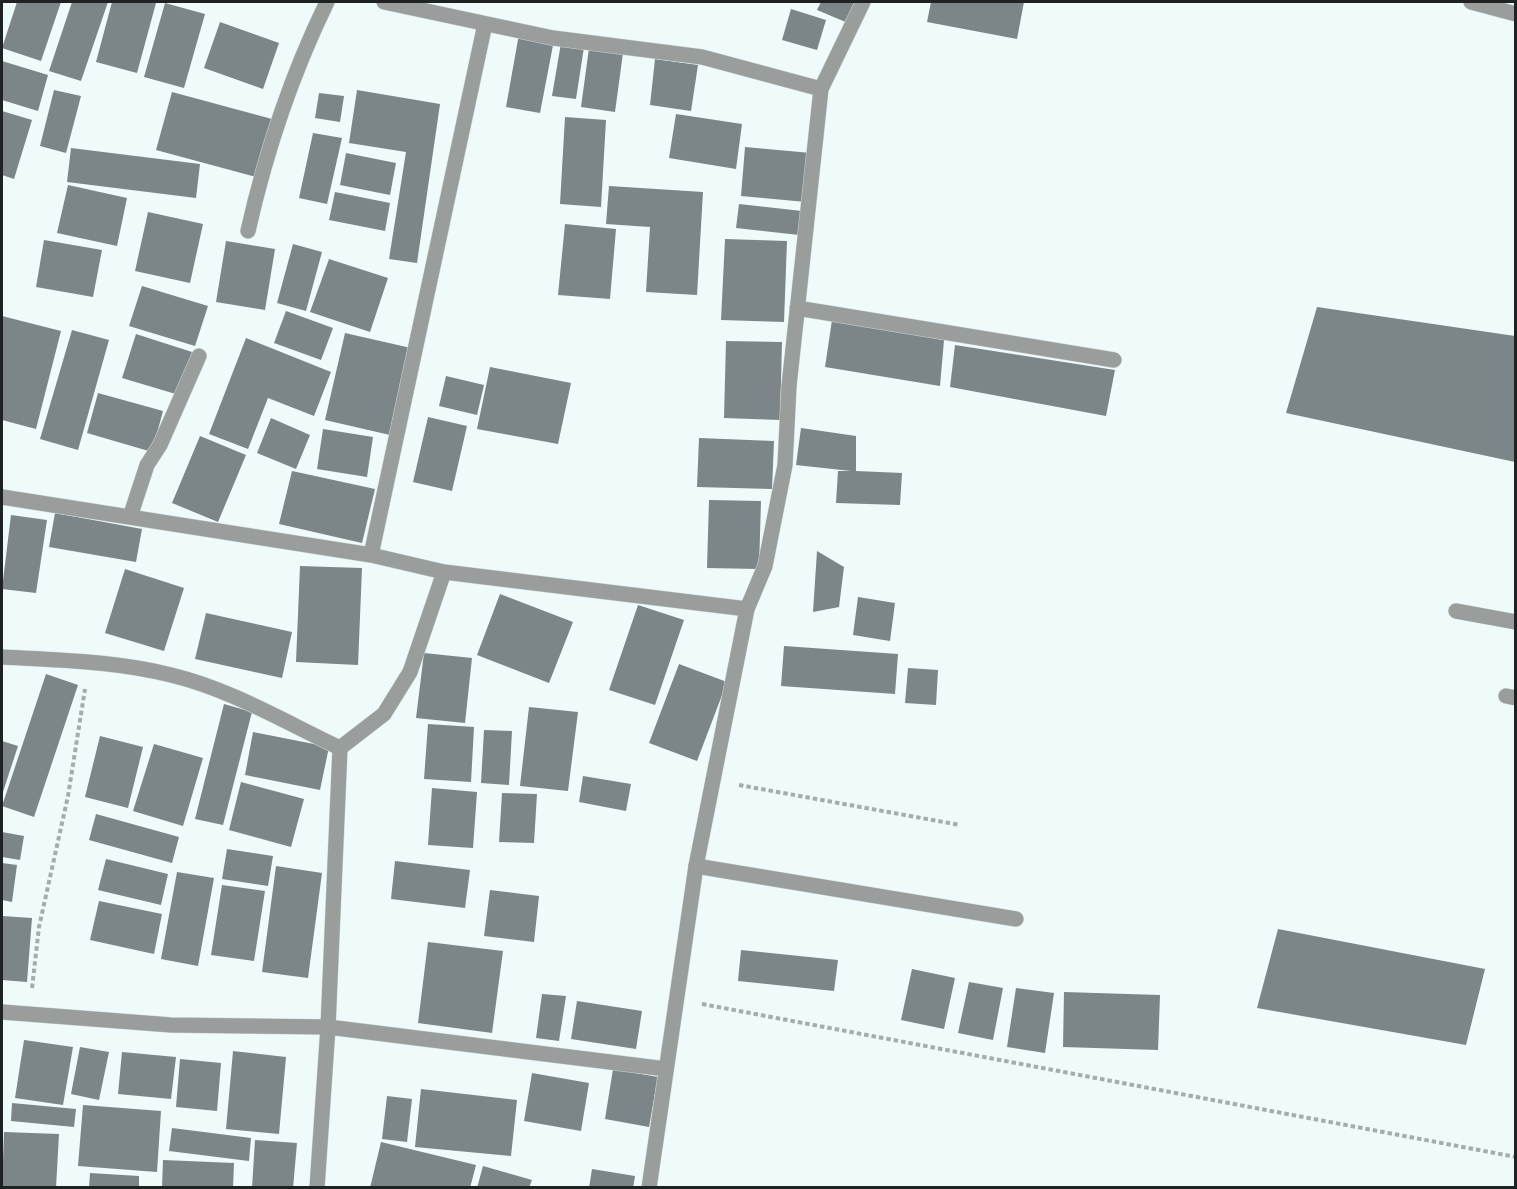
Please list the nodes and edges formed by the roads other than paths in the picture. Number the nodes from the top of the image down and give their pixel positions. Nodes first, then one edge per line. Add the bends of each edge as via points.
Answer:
1 (327, 2) edge
2 (384, 2) edge
3 (863, 2) edge
4 (1471, 2) edge
5 (1515, 14) edge
6 (485, 24) junction
7 (820, 89) junction
8 (248, 231) dead end
9 (797, 308) junction
10 (199, 356) dead end
11 (1114, 360) dead end
12 (2, 497) edge
13 (130, 517) junction
14 (371, 555) junction
15 (444, 572) junction
16 (747, 609) junction
17 (1456, 611) dead end
18 (1515, 622) edge
19 (2, 657) edge
20 (340, 748) junction
21 (696, 866) junction
22 (1016, 919) dead end
23 (2, 1012) edge
24 (328, 1027) junction
25 (666, 1069) junction
26 (317, 1188) edge
27 (649, 1188) edge

1 - 8 street via 277,121
2 - 6 street
3 - 7 street
4 - 5 street
6 - 7 street via 554,38 702,57
6 - 14 street
7 - 9 street
9 - 11 street
9 - 16 street via 785,465 765,566
10 - 13 street via 160,445 147,465
12 - 13 street
13 - 14 street
14 - 15 street
15 - 16 street
15 - 20 street via 410,672 384,714
16 - 21 street
17 - 18 street
19 - 20 street via 171,674 213,688
20 - 24 street
21 - 22 street
21 - 25 street
23 - 24 street via 171,1025
24 - 25 street
24 - 26 street
25 - 27 street

